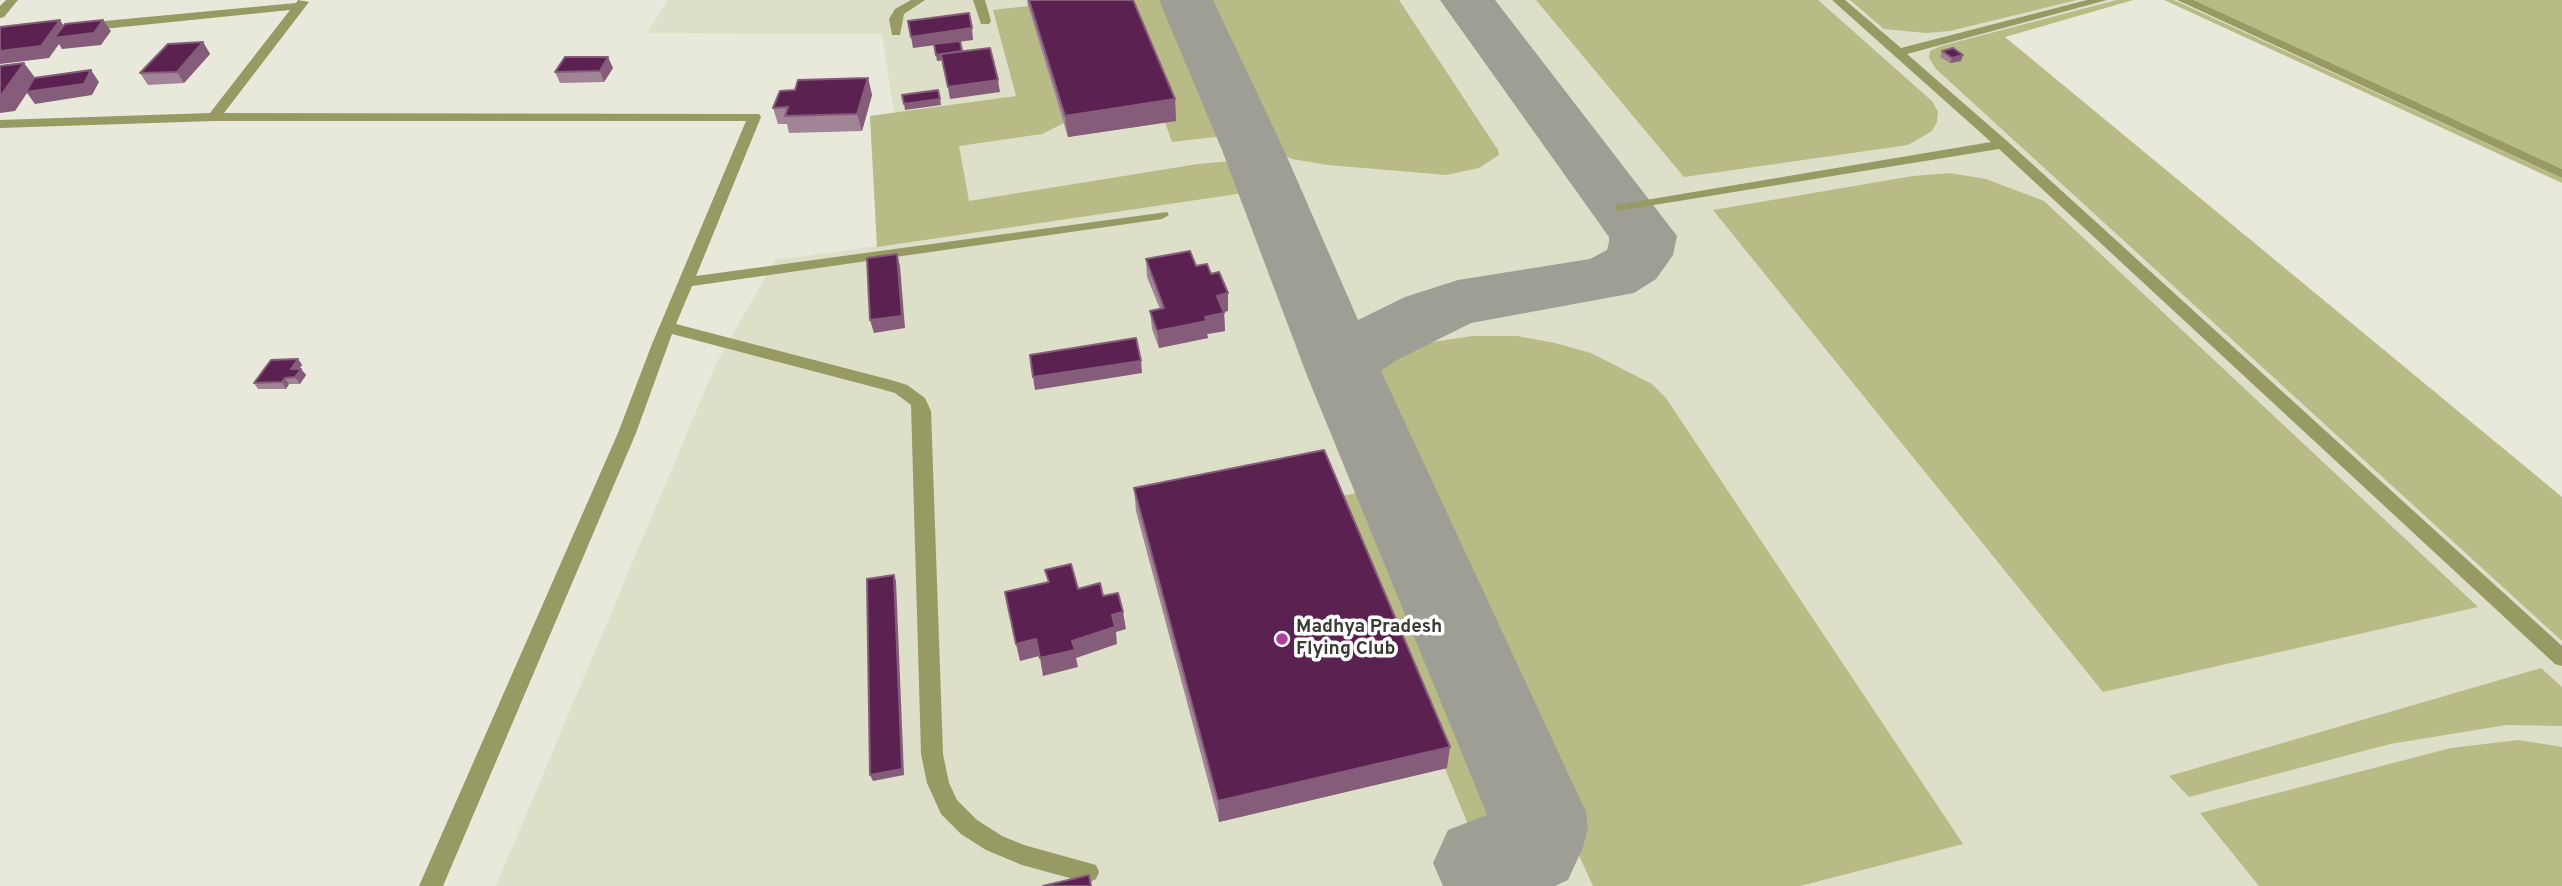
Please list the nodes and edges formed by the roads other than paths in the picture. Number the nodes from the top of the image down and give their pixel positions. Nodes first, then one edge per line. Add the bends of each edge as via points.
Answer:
1 (12, 0) edge
2 (919, 0) edge
3 (979, 0) edge
4 (1838, 0) edge
5 (2101, 0) edge
6 (2183, 0) edge
7 (302, 3) edge
8 (0, 14) edge
9 (985, 21) dead end
10 (68, 29) edge
11 (896, 32) dead end
12 (1898, 52) junction
13 (214, 117) junction
14 (0, 124) edge
15 (2002, 145) junction
16 (2562, 174) edge
17 (1622, 208) dead end
18 (1162, 215) dead end
19 (686, 282) junction
20 (667, 327) junction
21 (2562, 658) edge
22 (1088, 872) edge
23 (431, 886) edge

1 - 8 street
2 - 11 street via 895,19
3 - 9 street
4 - 12 street
5 - 12 street
6 - 16 street
7 - 10 street
7 - 13 street
12 - 15 street
13 - 14 street
13 - 19 street via 754,117
15 - 17 street
15 - 21 street
18 - 19 street
19 - 20 street
20 - 22 street via 885,384 919,402 932,754 938,783 949,807 995,843 1031,858
20 - 23 street via 627,432

